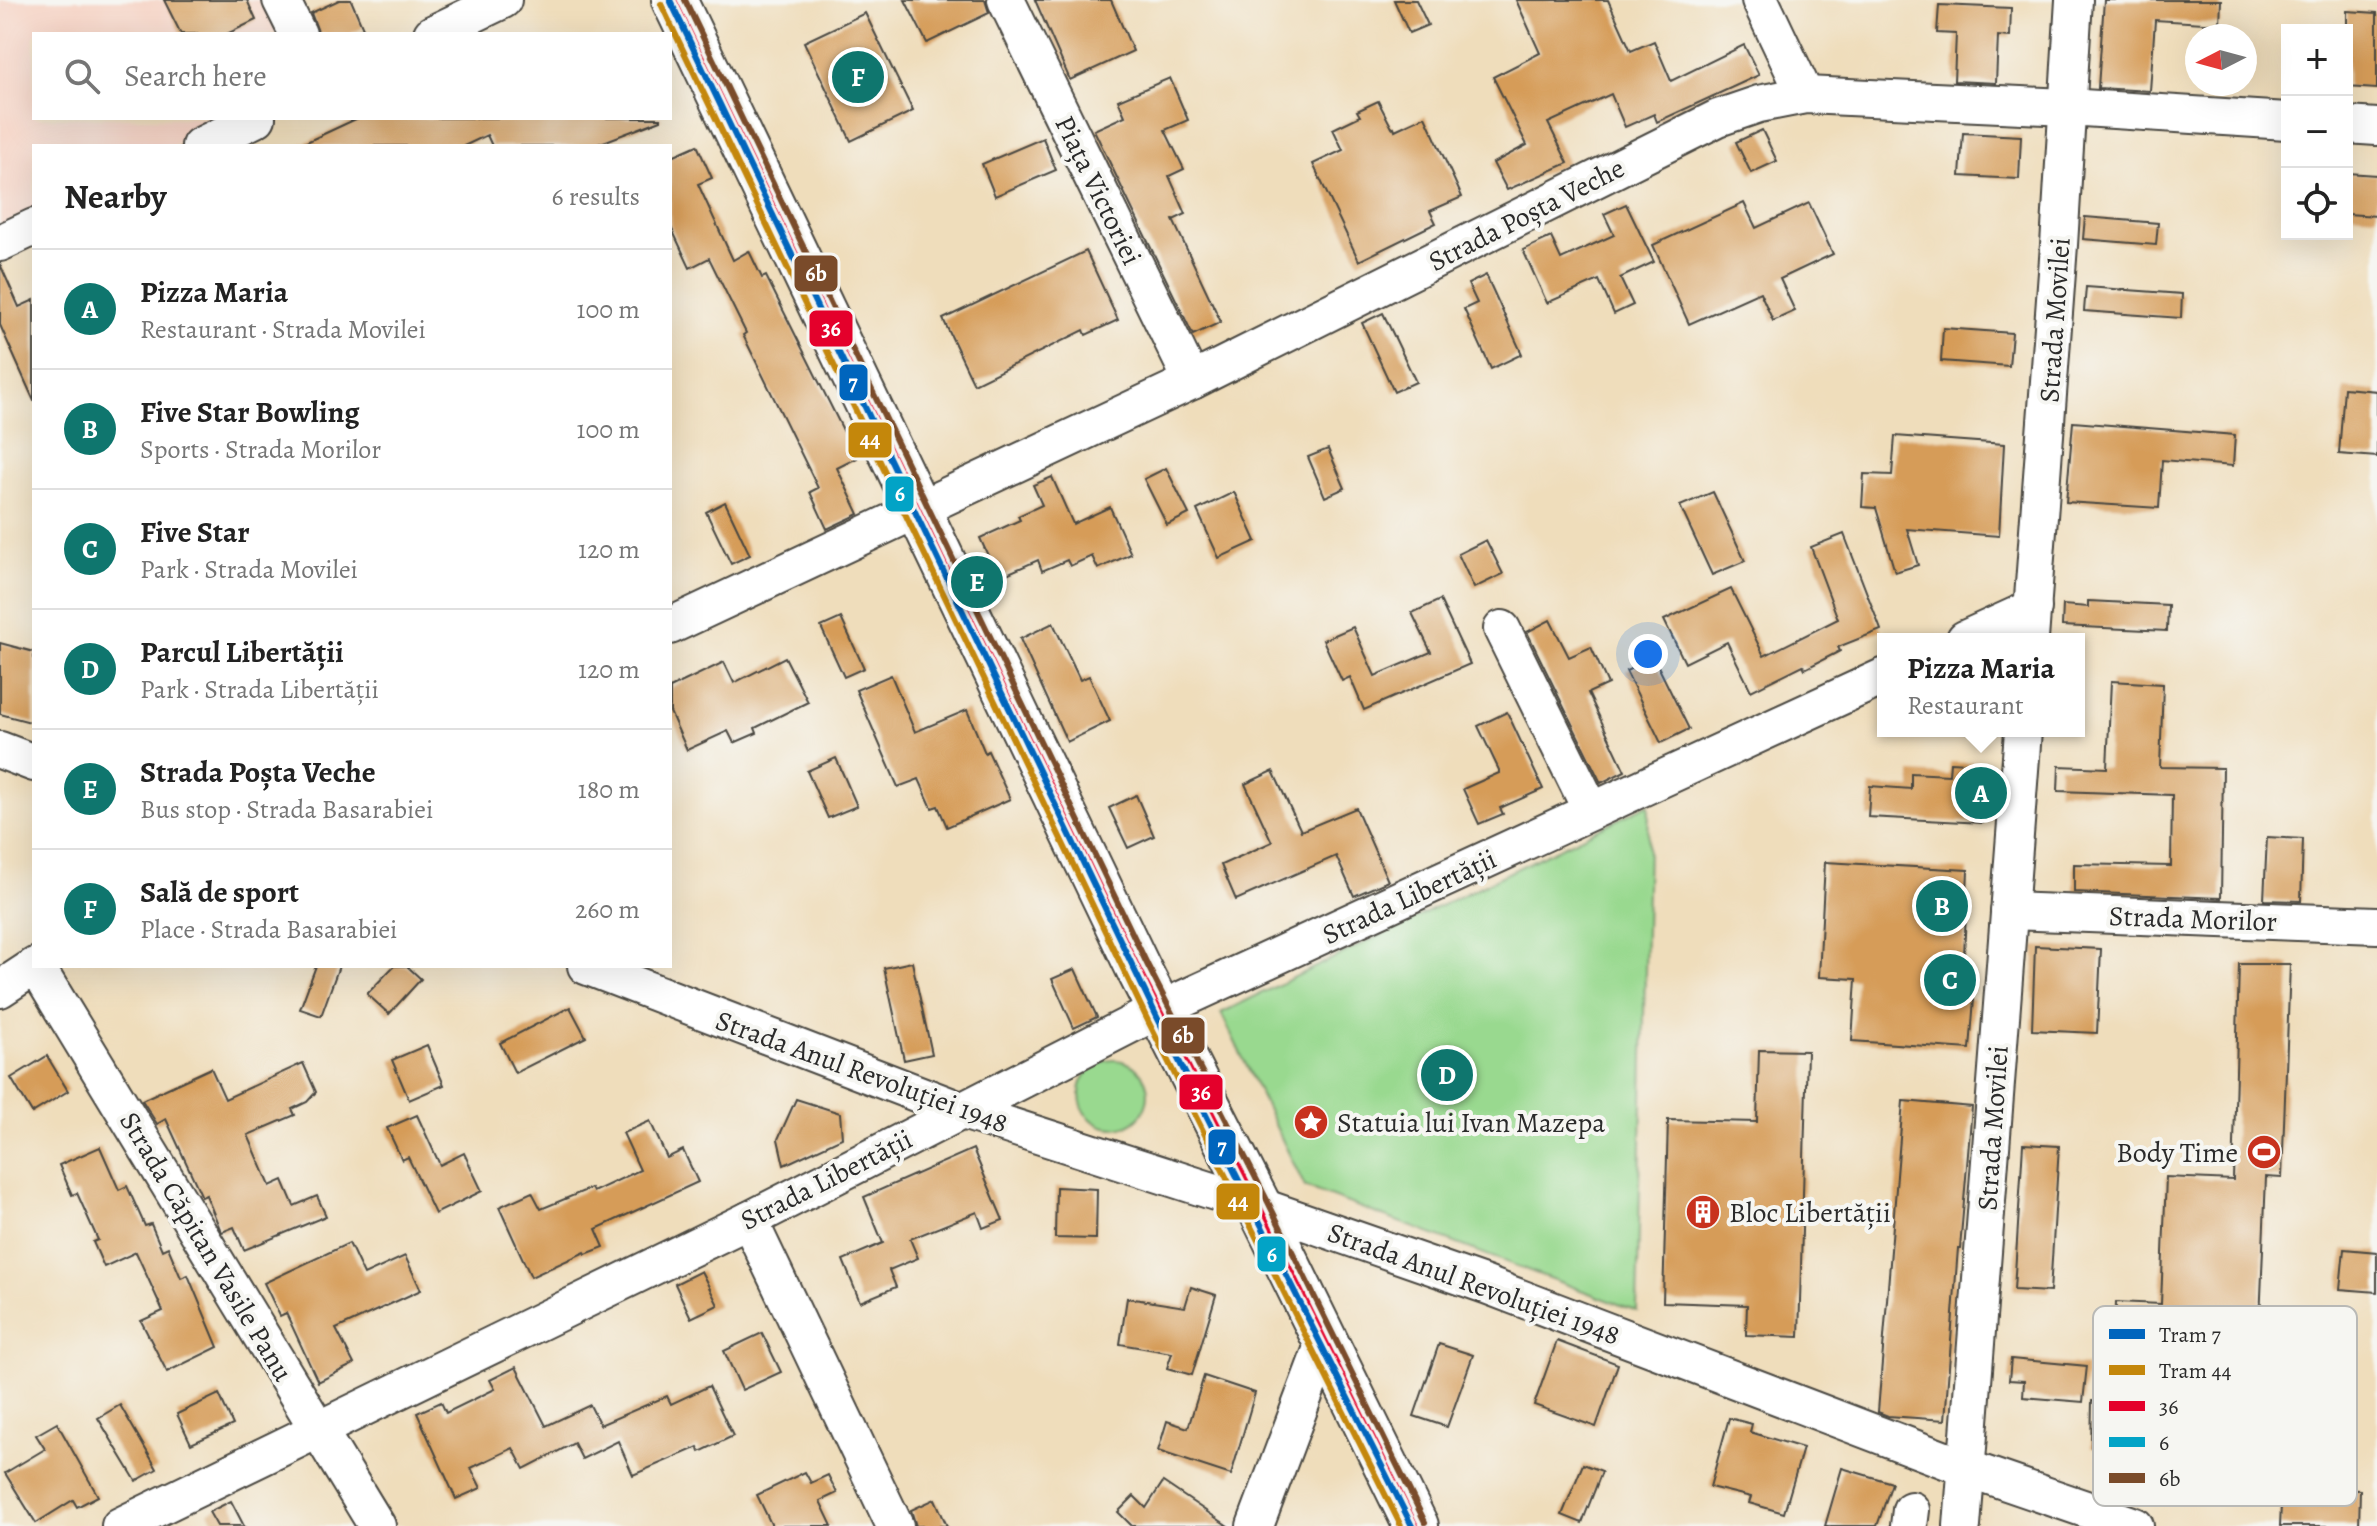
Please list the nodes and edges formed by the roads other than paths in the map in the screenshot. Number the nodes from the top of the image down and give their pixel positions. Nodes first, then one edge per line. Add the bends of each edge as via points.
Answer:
1 (281, 0) edge
2 (503, 0) edge
3 (674, 0) edge
4 (1006, 0) edge
5 (1760, 0) edge
6 (2074, 0) edge
7 (297, 32) edge
8 (436, 32) edge
9 (1805, 95) junction
10 (2067, 107) junction
11 (253, 120) edge
12 (2281, 121) edge
13 (2353, 125) edge
14 (2377, 127) edge
15 (204, 144) edge
16 (32, 228) edge
17 (0, 243) edge
18 (1192, 381) junction
19 (920, 509) junction
20 (2031, 624) edge
21 (672, 625) edge
22 (1502, 629) dead end
23 (1991, 633) edge
24 (1877, 680) edge
25 (2023, 737) edge
26 (0, 750) edge
27 (32, 762) edge
28 (1591, 810) junction
29 (2009, 911) junction
30 (2377, 925) edge
31 (32, 968) edge
32 (36, 968) edge
33 (591, 968) edge
34 (0, 989) edge
35 (1159, 1010) junction
36 (960, 1110) junction
37 (1259, 1206) junction
38 (749, 1220) junction
39 (1325, 1340) junction
40 (319, 1430) junction
41 (1966, 1468) junction
42 (120, 1526) edge
43 (377, 1526) edge
44 (895, 1526) edge
45 (1255, 1526) edge
46 (1416, 1526) edge
47 (1962, 1526) edge
48 (2135, 1526) edge

1 - 7 street
2 - 8 street
3 - 19 main road
4 - 18 street, Piața Victoriei
5 - 9 street
6 - 10 street, Strada Movilei
9 - 10 street, Strada Poșta Veche
9 - 18 street, Strada Poșta Veche via 1718,118
10 - 12 street, Strada Poșta Veche
10 - 20 street, Strada Movilei
11 - 15 street
13 - 14 street
16 - 17 street
18 - 19 street, Strada Poșta Veche
19 - 21 street, Strada Poșta Veche
19 - 35 main road
20 - 23 street
22 - 28 street
24 - 28 street, Strada Libertății
25 - 29 street, Strada Movilei
26 - 27 street
28 - 35 street, Strada Libertății
29 - 30 street, Strada Morilor
29 - 41 street, Strada Movilei
31 - 34 street
32 - 40 street, Strada Căpitan Vasile Panu
33 - 36 street, Strada Anul Revoluției 1948
35 - 36 street, Strada Libertății
35 - 37 main road
36 - 37 street, Strada Anul Revoluției 1948
36 - 38 street, Strada Libertății
37 - 39 main road
37 - 41 street, Strada Anul Revoluției 1948 via 1486,1285
38 - 40 street, Strada Libertății
38 - 44 street
39 - 45 street
39 - 46 main road
40 - 42 street, Strada Libertății
40 - 43 street, Strada Căpitan Vasile Panu
41 - 47 street, Strada Movilei
41 - 48 street, Strada Anul Revoluției 1948

